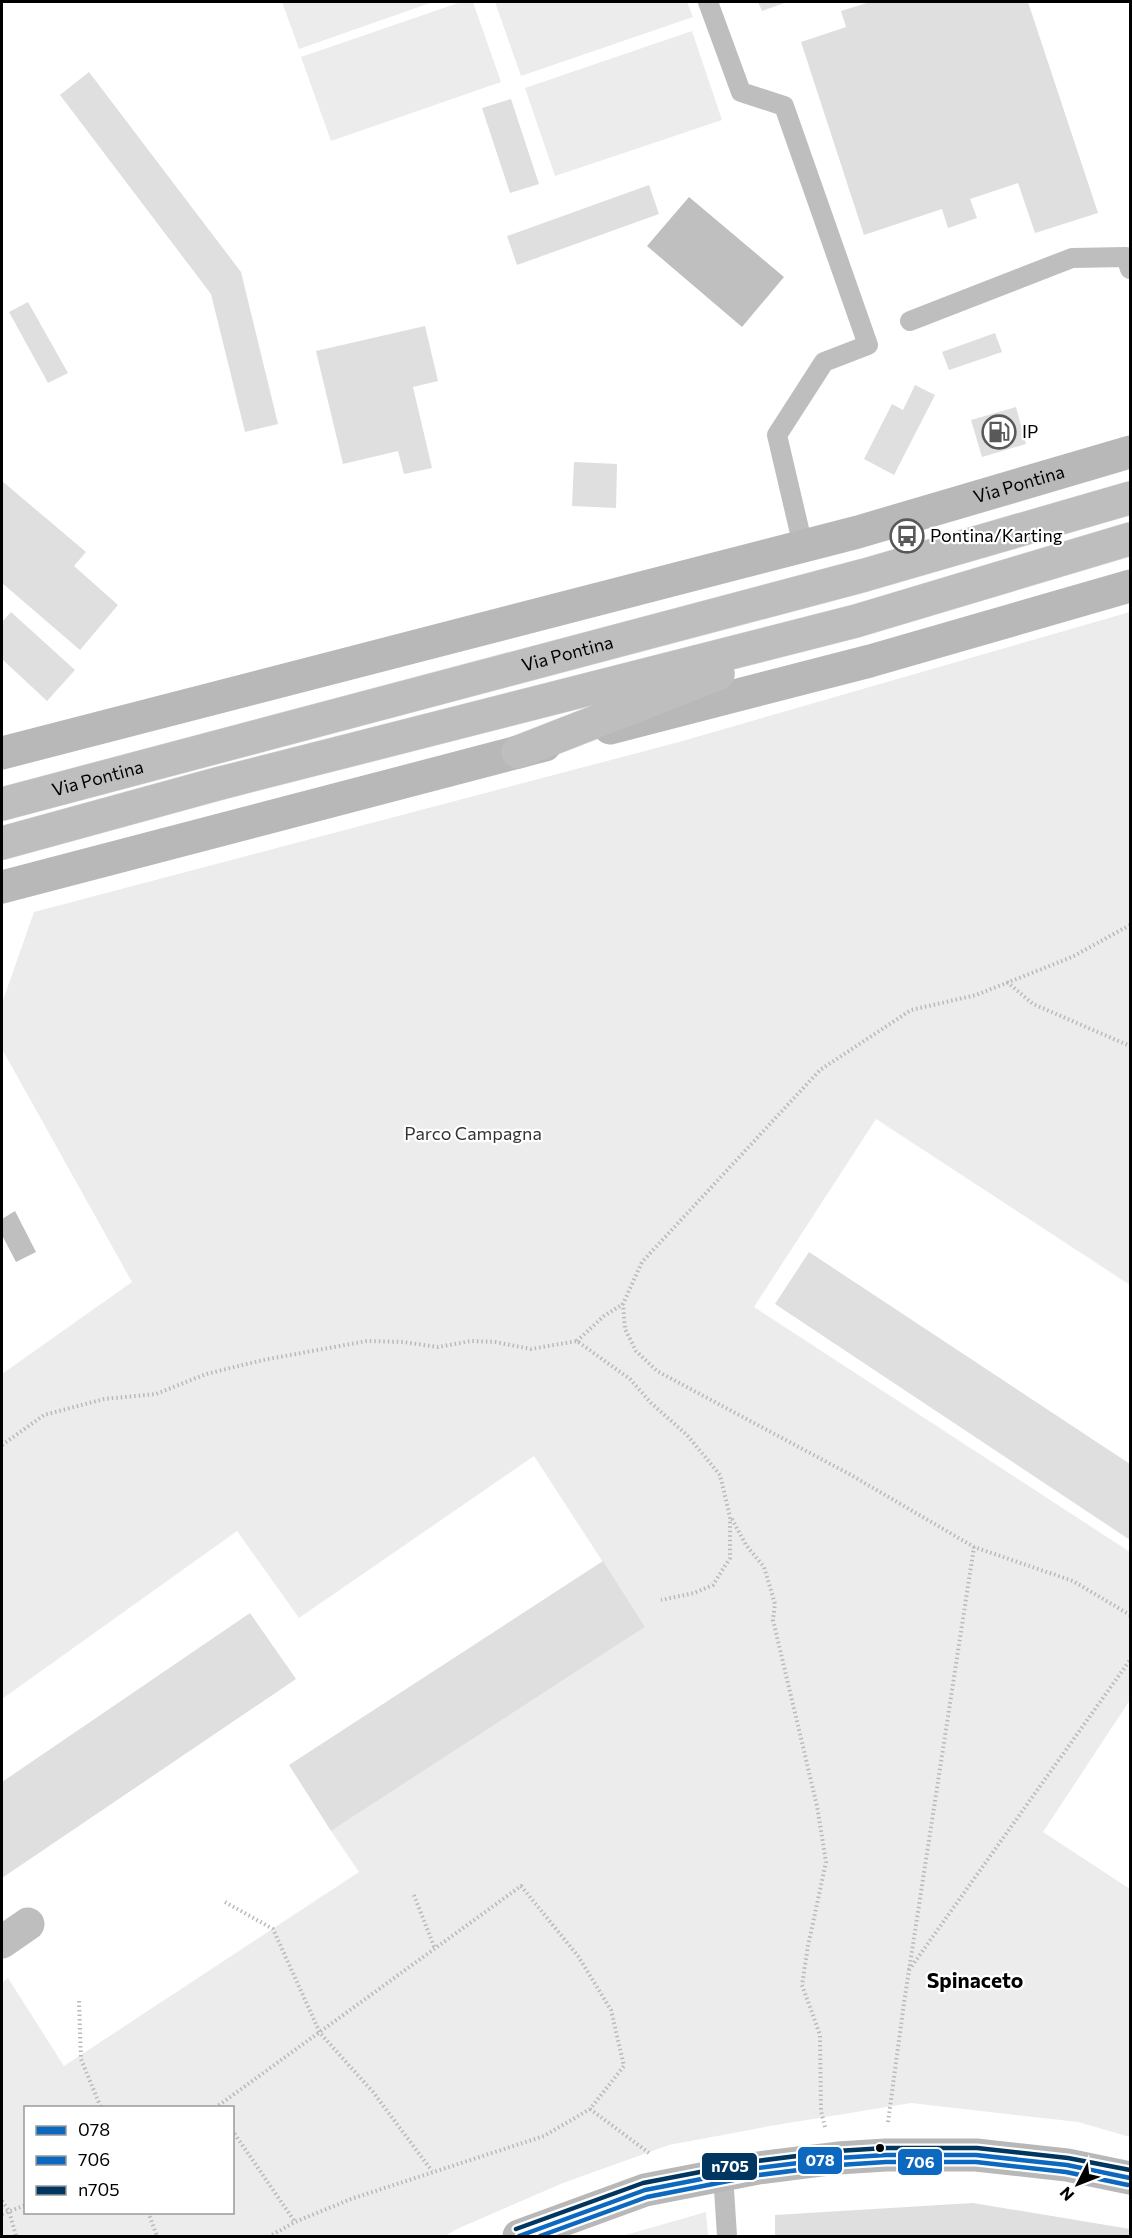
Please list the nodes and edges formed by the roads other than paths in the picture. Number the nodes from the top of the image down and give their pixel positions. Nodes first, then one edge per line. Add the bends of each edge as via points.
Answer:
1 (708, 2) edge
2 (1131, 269) edge
3 (910, 321) dead end
4 (1131, 452) edge
5 (1131, 498) edge
6 (1131, 539) edge
7 (803, 546) junction
8 (1131, 586) edge
9 (856, 621) junction
10 (518, 752) junction
11 (2, 753) edge
12 (2, 804) edge
13 (2, 843) edge
14 (2, 887) edge
15 (28, 1924) dead end
16 (2, 1942) edge
17 (723, 2174) junction
18 (1131, 2178) edge
19 (519, 2236) edge
20 (727, 2236) edge

1 - 7 lane via 741,92 784,106 868,345 824,362 777,435
2 - 3 lane via 1126,257 1072,258
4 - 7 street, Via Pontina
5 - 12 main road, Via Pontina via 865,575
6 - 9 main road, Via Pontina
7 - 11 street, Via Pontina
8 - 10 street via 870,661
9 - 10 main road
9 - 13 main road, Via Pontina via 217,784
10 - 14 street
15 - 16 main road
17 - 18 street via 838,2158 976,2155 1067,2165
17 - 19 street via 645,2190
17 - 20 lane

